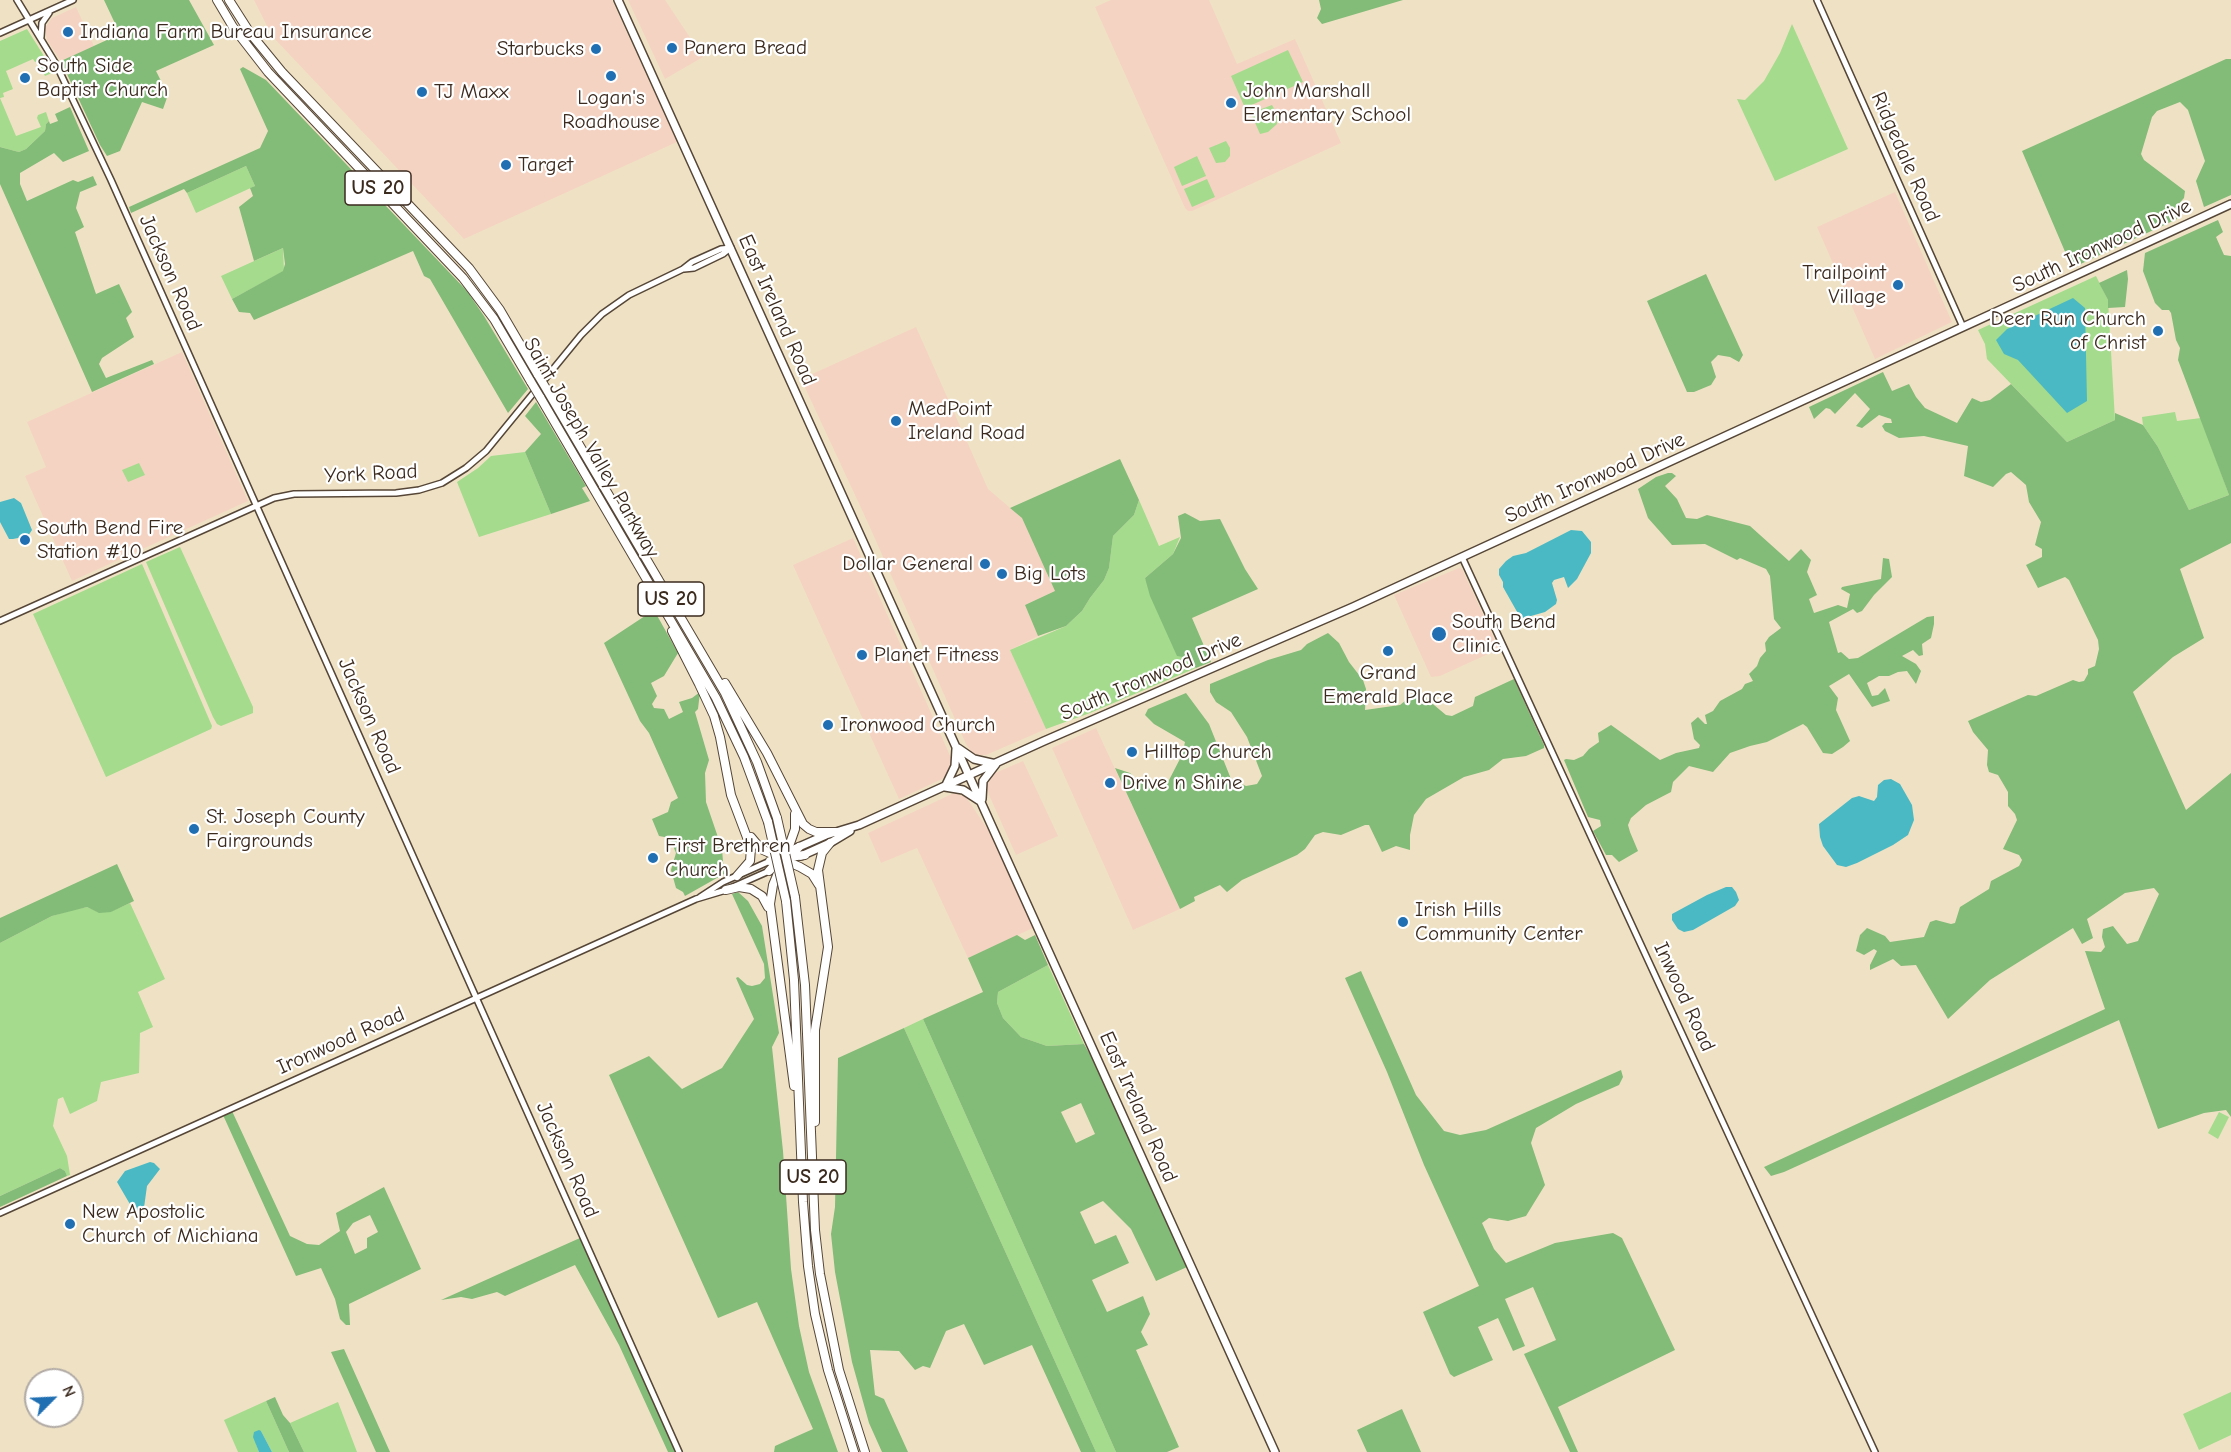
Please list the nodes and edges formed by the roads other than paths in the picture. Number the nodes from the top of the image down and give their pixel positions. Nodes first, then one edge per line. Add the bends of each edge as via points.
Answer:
1 (17, 0) edge
2 (73, 0) edge
3 (217, 0) edge
4 (229, 0) edge
5 (618, 0) edge
6 (1817, 0) edge
7 (51, 10) junction
8 (29, 20) junction
9 (0, 33) edge
10 (42, 41) junction
11 (2231, 204) edge
12 (731, 248) junction
13 (1963, 327) junction
14 (256, 504) junction
15 (631, 532) junction
16 (622, 537) junction
17 (1462, 557) junction
18 (0, 621) edge
19 (956, 747) junction
20 (996, 764) junction
21 (969, 776) junction
22 (945, 787) junction
23 (981, 802) junction
24 (792, 804) junction
25 (860, 825) junction
26 (745, 828) junction
27 (836, 832) junction
28 (830, 843) junction
29 (799, 847) joint
30 (805, 855) joint
31 (785, 858) junction
32 (770, 861) joint
33 (769, 871) joint
34 (737, 876) junction
35 (821, 889) junction
36 (726, 890) junction
37 (696, 899) junction
38 (771, 914) junction
39 (477, 998) junction
40 (801, 1159) junction
41 (814, 1200) junction
42 (0, 1213) edge
43 (679, 1452) edge
44 (854, 1452) edge
45 (865, 1452) edge
46 (1275, 1452) edge
47 (1875, 1452) edge

1 - 8 street, Jackson Road
2 - 7 street
3 - 16 highway, Saint Joseph Valley Parkway / US 20, bridge via 268,72 463,278 494,319
4 - 15 highway, Saint Joseph Valley Parkway / US 20, bridge via 282,72 469,268 500,310
5 - 12 main road, East Ireland Road
6 - 13 street, Ridgedale Road
7 - 8 street
7 - 10 street via 42,22
8 - 9 street
8 - 10 street, Jackson Road
10 - 14 street, Jackson Road via 111,180
11 - 13 main road, South Ironwood Drive
12 - 14 street, York Road via 702,257 629,295 602,314 486,451 454,477 406,492 294,494
12 - 19 main road, East Ireland Road
13 - 17 main road, South Ironwood Drive
14 - 18 street, York Road
14 - 39 street, Jackson Road
15 - 24 highway via 758,737
15 - 41 highway, Saint Joseph Valley Parkway / US 20, bridge via 736,715 777,818 795,897 805,985
16 - 26 highway via 707,700 720,737 731,795
16 - 40 highway, Saint Joseph Valley Parkway / US 20, bridge via 727,718 768,822 786,901 794,980
17 - 20 main road, South Ironwood Drive
17 - 47 street, Inwood Road
19 - 20 main road via 974,759
19 - 21 main road, East Ireland Road
19 - 22 main road via 955,766
20 - 21 main road, South Ironwood Drive
20 - 23 main road via 983,782
21 - 22 main road
21 - 23 main road, East Ireland Road
22 - 23 main road via 963,790
22 - 25 main road
23 - 46 main road, East Ireland Road
24 - 27 highway via 809,829
24 - 31 highway via 796,821
25 - 27 main road
25 - 28 main road
26 - 31 highway via 761,849
26 - 34 highway via 751,858
27 - 29 main road
28 - 30 main road
28 - 35 highway via 819,860
29 - 31 highway
30 - 31 highway
31 - 32 highway
31 - 33 highway
31 - 35 highway via 812,874
31 - 38 highway via 773,885
32 - 34 street, Ironwood Road
33 - 36 street, Ironwood Road
34 - 37 street, Ironwood Road
35 - 41 highway via 828,947 815,1030
36 - 37 street, Ironwood Road
36 - 38 highway via 746,887 757,892
37 - 39 street, Ironwood Road
38 - 40 highway
39 - 42 street, Ironwood Road
39 - 43 street, Jackson Road
40 - 44 highway, Saint Joseph Valley Parkway / US 20 via 806,1248 815,1314 832,1388
41 - 45 highway, Saint Joseph Valley Parkway / US 20 via 829,1329

